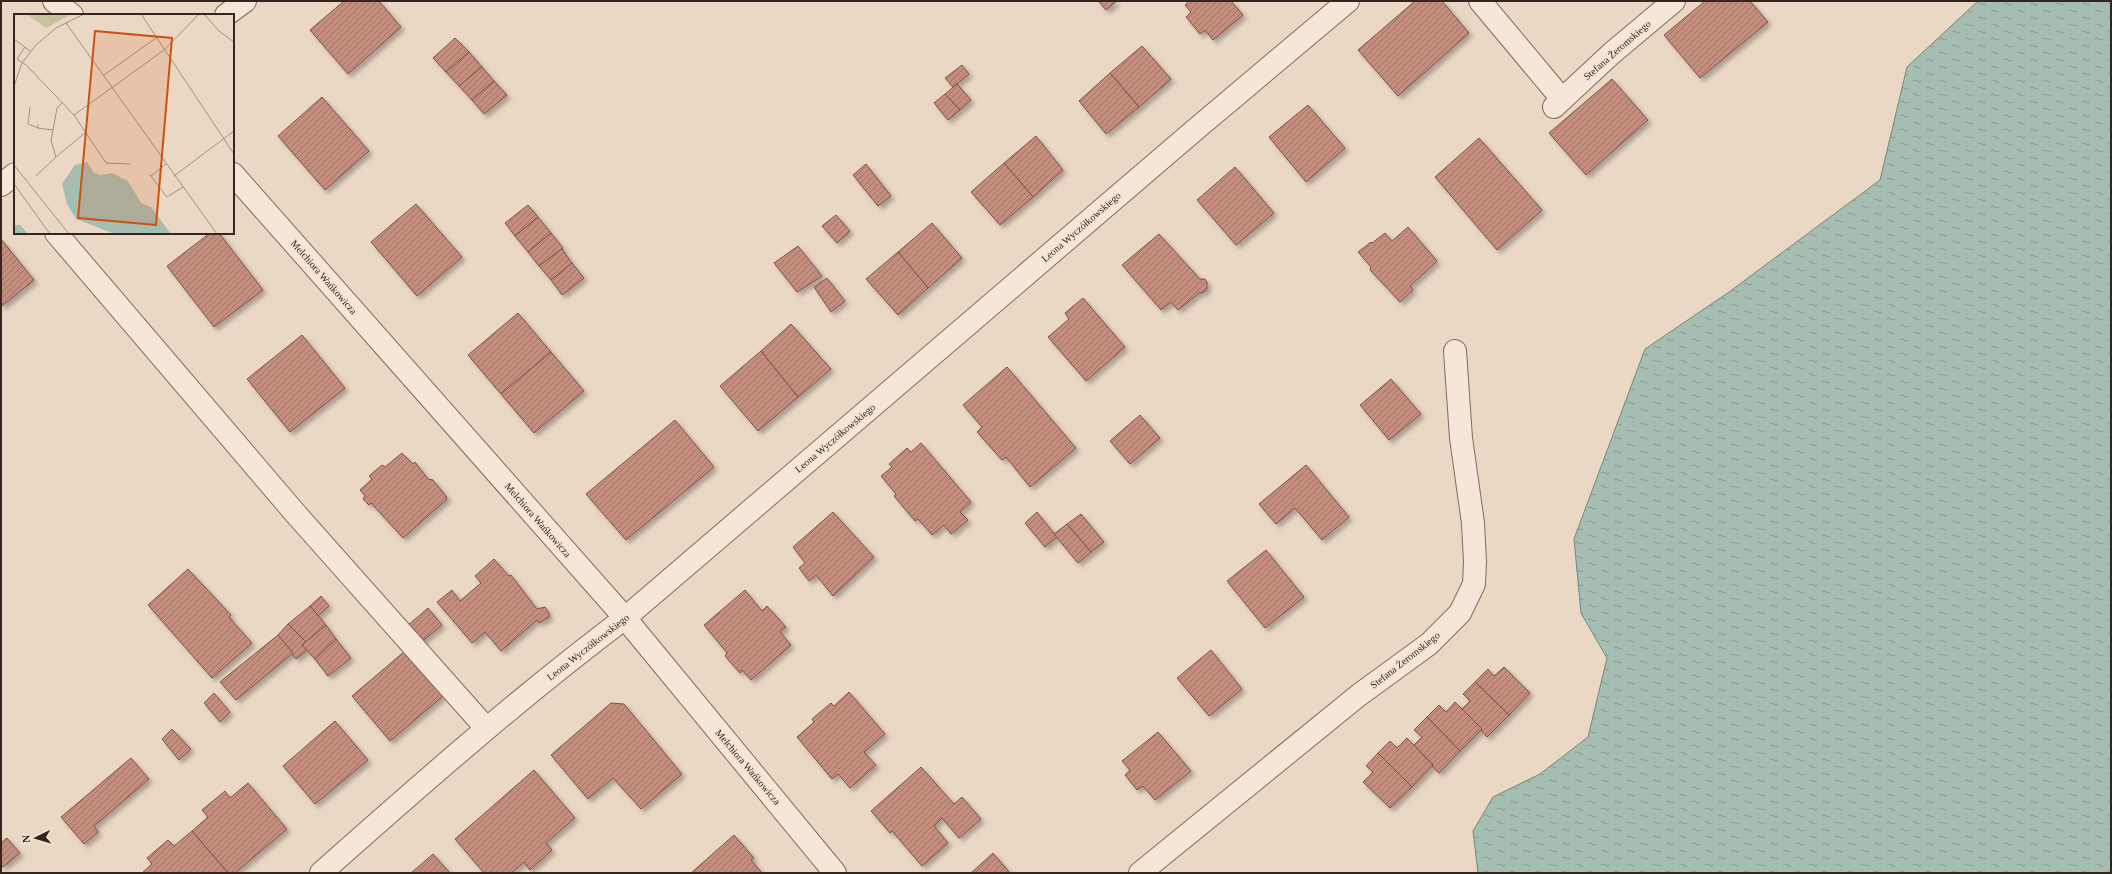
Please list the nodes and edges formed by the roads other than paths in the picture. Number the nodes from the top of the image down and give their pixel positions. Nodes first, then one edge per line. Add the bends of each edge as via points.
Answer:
1 (54, 1) edge
2 (245, 1) edge
3 (1348, 1) edge
4 (1480, 1) edge
5 (1674, 1) edge
6 (71, 14) edge
7 (227, 14) edge
8 (234, 175) edge
9 (57, 234) edge
10 (1455, 351) dead end
11 (625, 618) junction
12 (486, 728) junction
13 (321, 873) edge
14 (835, 873) edge
15 (1141, 873) edge

1 - 6 street
2 - 7 street
3 - 11 street, Leona Wyczółkowskiego
4 - 5 street, Stefana Żeromskiego via 1558,103
8 - 11 street, Melchiora Wańkowicza
9 - 12 street via 295,513
10 - 15 street, Stefana Żeromskiego via 1461,438 1476,562 1474,584 1460,613 1429,644 1360,695
11 - 12 street, Leona Wyczółkowskiego
11 - 14 street, Melchiora Wańkowicza
12 - 13 street, Leona Wyczółkowskiego

